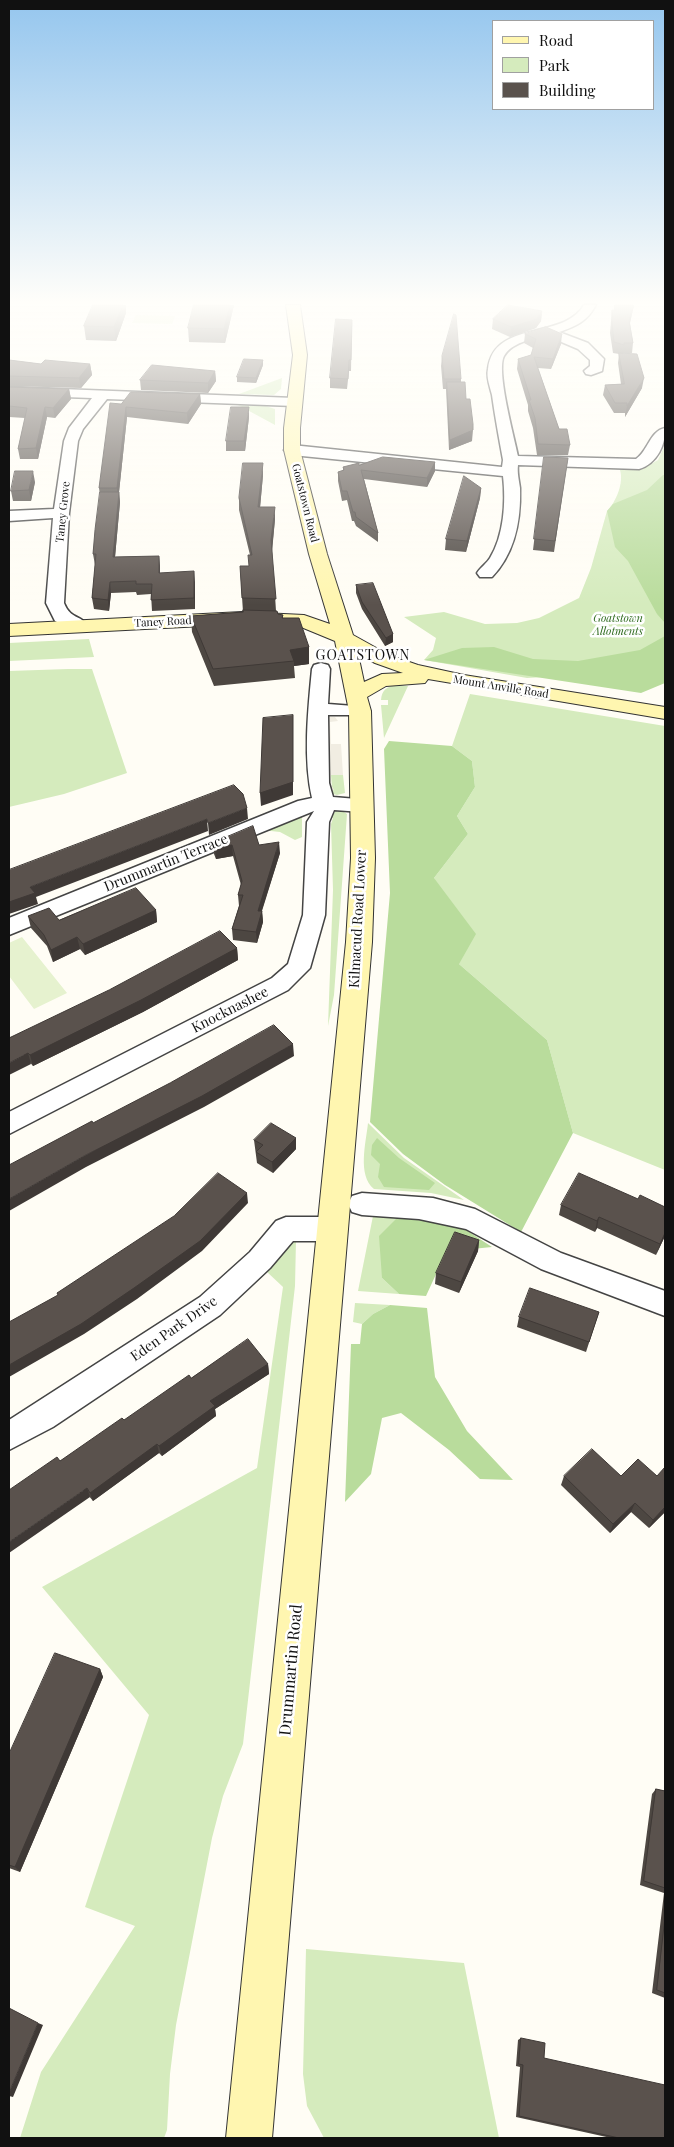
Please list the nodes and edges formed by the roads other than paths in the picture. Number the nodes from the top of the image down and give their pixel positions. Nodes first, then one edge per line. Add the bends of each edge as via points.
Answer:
1 (95, 405) edge
2 (294, 405) edge
3 (500, 405) edge
4 (665, 432) edge
5 (292, 450) junction
6 (510, 466) junction
7 (61, 513) junction
8 (9, 516) edge
9 (486, 573) dead end
10 (318, 600) junction
11 (242, 618) junction
12 (79, 626) junction
13 (9, 630) edge
14 (344, 638) junction
15 (321, 669) dead end
16 (460, 680) junction
17 (358, 703) junction
18 (318, 709) junction
19 (665, 713) edge
20 (324, 803) junction
21 (362, 805) junction
22 (9, 927) edge
23 (9, 1124) edge
24 (342, 1211) junction
25 (665, 1304) edge
26 (9, 1436) edge
27 (249, 2138) edge

1 - 7 street, Taney Grove via 76,428 71,441
2 - 5 main road, Goatstown Road
3 - 6 street
4 - 6 street via 648,460 640,464
5 - 6 street
5 - 10 main road, Goatstown Road
6 - 9 street via 510,525 497,564
7 - 8 street
7 - 12 street, Taney Grove via 55,603 61,617
10 - 11 main road via 288,613
10 - 14 main road, Goatstown Road
11 - 12 main road, Taney Road
11 - 14 main road, Taney Road via 304,621
12 - 13 main road, Taney Road
14 - 16 main road, Mount Anville Road via 389,662
14 - 17 main road, Kilmacud Road Lower
15 - 18 street, Knocknashee
16 - 17 main road via 388,678
16 - 19 main road, Mount Anville Road
17 - 18 street
17 - 21 main road, Kilmacud Road Lower
18 - 20 street, Knocknashee via 318,783
20 - 21 street
20 - 22 street, Drummartin Terrace via 305,806
20 - 23 street, Knocknashee via 324,813 318,822 314,915 298,968 280,984
21 - 24 main road, Kilmacud Road Lower via 359,942
24 - 25 street via 433,1210 463,1216 551,1261
24 - 26 street, Eden Park Drive via 286,1229 260,1260 210,1306
24 - 27 main road, Drummartin Road

